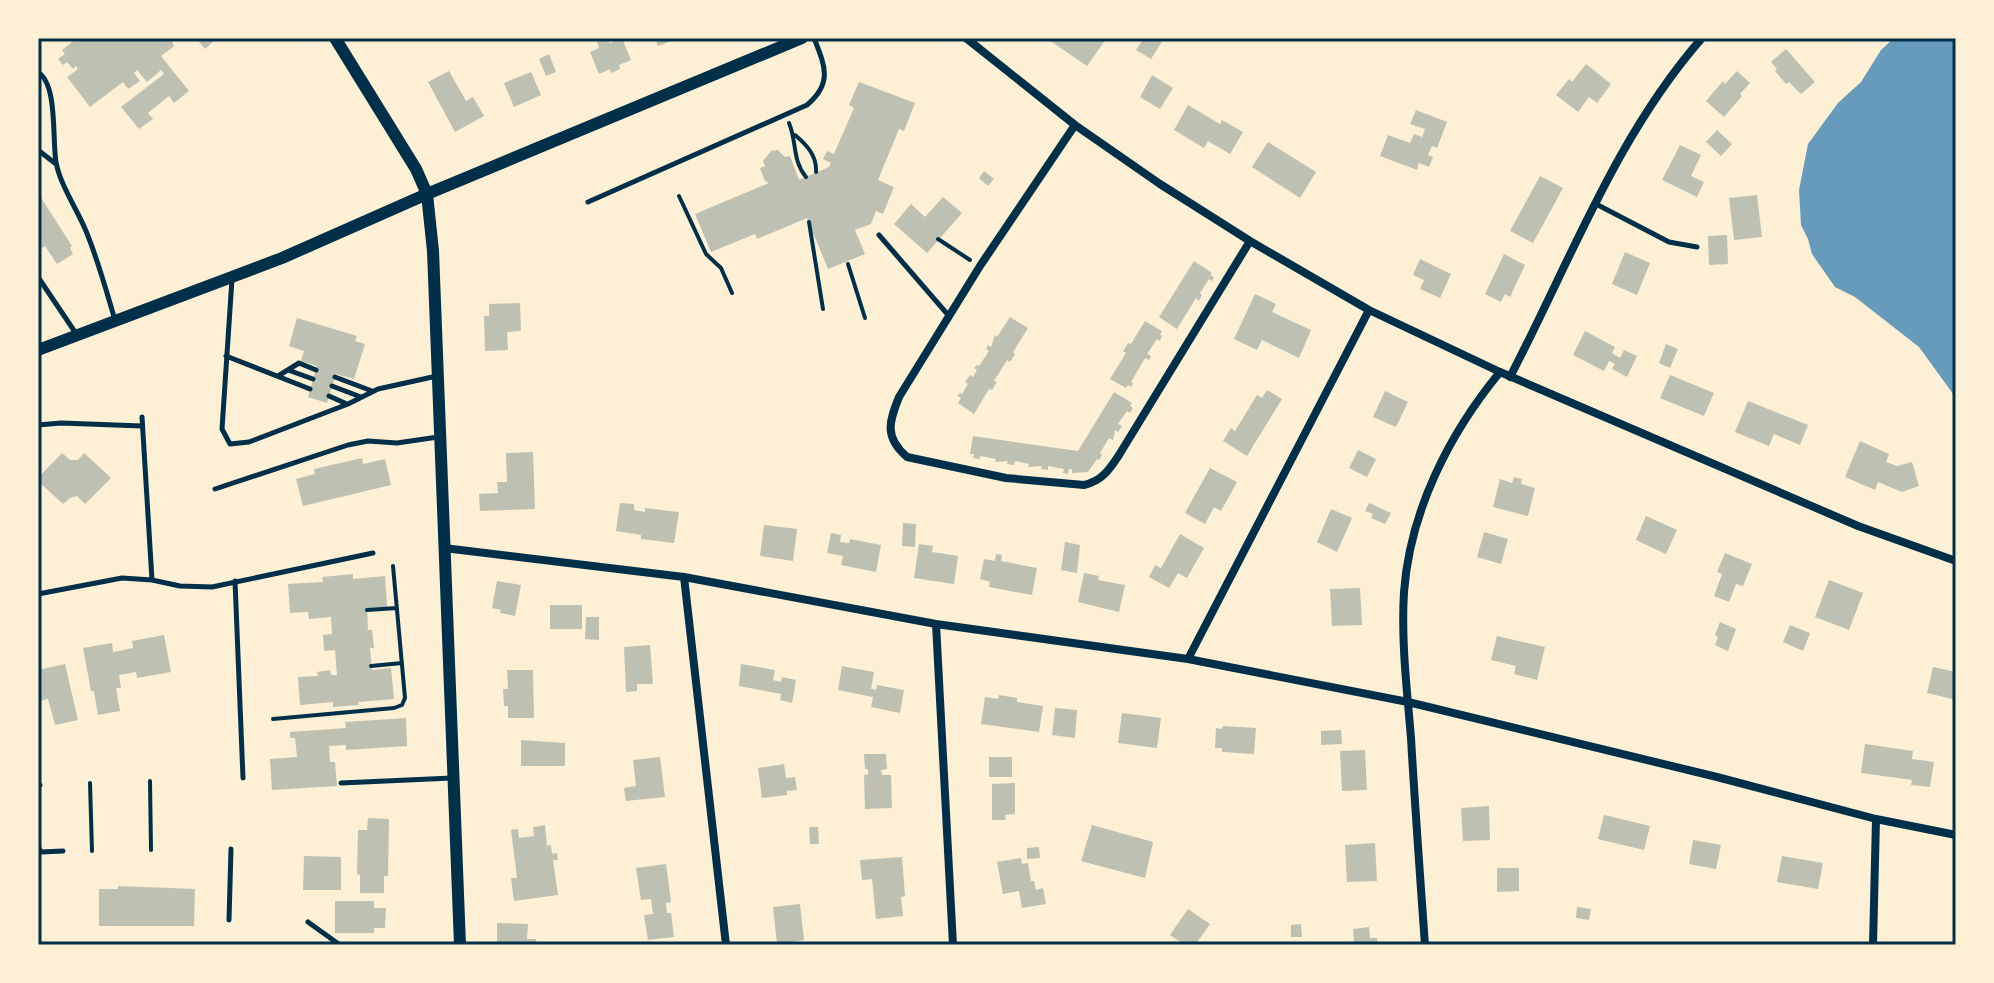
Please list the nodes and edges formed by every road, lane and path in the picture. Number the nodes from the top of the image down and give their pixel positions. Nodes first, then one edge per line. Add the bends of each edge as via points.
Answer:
1 (335, 38) edge
2 (802, 38) edge
3 (814, 38) edge
4 (966, 38) edge
5 (1702, 38) edge
6 (38, 72) edge
7 (786, 114) junction
8 (1075, 125) junction
9 (795, 135) junction
10 (38, 150) edge
11 (56, 164) junction
12 (816, 172) dead end
13 (806, 177) dead end
14 (427, 194) junction
15 (679, 196) dead end
16 (588, 202) dead end
17 (1596, 204) junction
18 (809, 222) dead end
19 (879, 235) dead end
20 (938, 239) dead end
21 (1250, 241) junction
22 (1697, 247) dead end
23 (848, 264) dead end
24 (980, 266) junction
25 (233, 276) junction
26 (38, 277) edge
27 (732, 293) dead end
28 (823, 309) dead end
29 (1369, 310) junction
30 (949, 316) junction
31 (865, 318) dead end
32 (115, 321) junction
33 (77, 335) junction
34 (38, 350) edge
35 (226, 358) junction
36 (287, 370) junction
37 (316, 370) dead end
38 (1500, 372) junction
39 (438, 376) junction
40 (277, 377) junction
41 (335, 377) dead end
42 (1510, 377) junction
43 (313, 379) dead end
44 (332, 386) dead end
45 (310, 389) dead end
46 (372, 391) junction
47 (329, 396) dead end
48 (361, 397) junction
49 (348, 404) junction
50 (142, 417) dead end
51 (38, 425) edge
52 (142, 426) junction
53 (440, 437) junction
54 (215, 489) dead end
55 (444, 548) junction
56 (373, 553) dead end
57 (1956, 561) edge
58 (393, 566) dead end
59 (684, 577) junction
60 (152, 580) junction
61 (235, 581) junction
62 (38, 594) edge
63 (397, 608) junction
64 (367, 610) dead end
65 (936, 624) junction
66 (1188, 659) junction
67 (402, 663) junction
68 (371, 666) dead end
69 (1408, 702) junction
70 (273, 719) dead end
71 (243, 778) dead end
72 (453, 778) junction
73 (150, 781) dead end
74 (90, 783) dead end
75 (341, 783) dead end
76 (1876, 819) junction
77 (1956, 835) edge
78 (38, 846) edge
79 (231, 849) dead end
80 (151, 850) dead end
81 (63, 851) dead end
82 (92, 851) dead end
83 (229, 920) dead end
84 (308, 922) dead end
85 (340, 945) edge
86 (460, 945) edge
87 (726, 945) edge
88 (953, 945) edge
89 (1425, 945) edge
90 (1873, 945) edge

1 - 14 main road via 403,145
2 - 14 main road
3 - 7 lane via 824,63 823,87 807,105
4 - 8 street
5 - 17 street via 1654,99
6 - 11 lane via 48,85
7 - 9 path
7 - 16 lane
8 - 21 street
8 - 24 street
9 - 12 path via 809,148
9 - 13 path via 794,153
10 - 11 lane
11 - 32 lane via 87,234
14 - 25 main road
14 - 39 main road
15 - 27 path via 706,254 721,268
17 - 22 lane via 1669,242
17 - 42 street
18 - 28 path
19 - 30 lane
20 - 24 path
21 - 29 street
21 - 30 street via 1114,462 1094,483 1006,478 907,457 897,448 891,425 899,397
23 - 31 path
24 - 30 street
25 - 32 main road
25 - 35 lane
26 - 33 lane
29 - 38 street
29 - 66 street
32 - 33 main road
33 - 34 main road
35 - 40 lane
35 - 49 lane via 222,429 230,444 249,442
36 - 37 lane via 299,363
36 - 40 lane
36 - 43 lane
38 - 42 street
38 - 69 street via 1448,450 1416,523 1404,602
39 - 46 lane
39 - 53 main road
40 - 45 lane
41 - 46 lane
42 - 57 street via 1858,526
44 - 48 lane
46 - 48 lane
47 - 49 lane
48 - 49 lane
50 - 52 lane
51 - 52 lane
52 - 60 lane
53 - 54 lane via 348,445
53 - 55 main road
55 - 59 street
55 - 72 main road
56 - 61 lane
58 - 63 path
59 - 65 street
59 - 87 street
60 - 61 lane via 212,587
60 - 62 lane via 122,578
61 - 71 lane
63 - 64 path
63 - 67 path
65 - 66 street
65 - 88 street
66 - 69 street
67 - 68 path
67 - 70 path via 405,698 399,707
69 - 76 street
69 - 89 street
72 - 75 lane
72 - 86 main road
73 - 80 path
74 - 82 path
76 - 77 street
76 - 90 street
78 - 81 lane via 41,852
79 - 83 lane
84 - 85 lane

